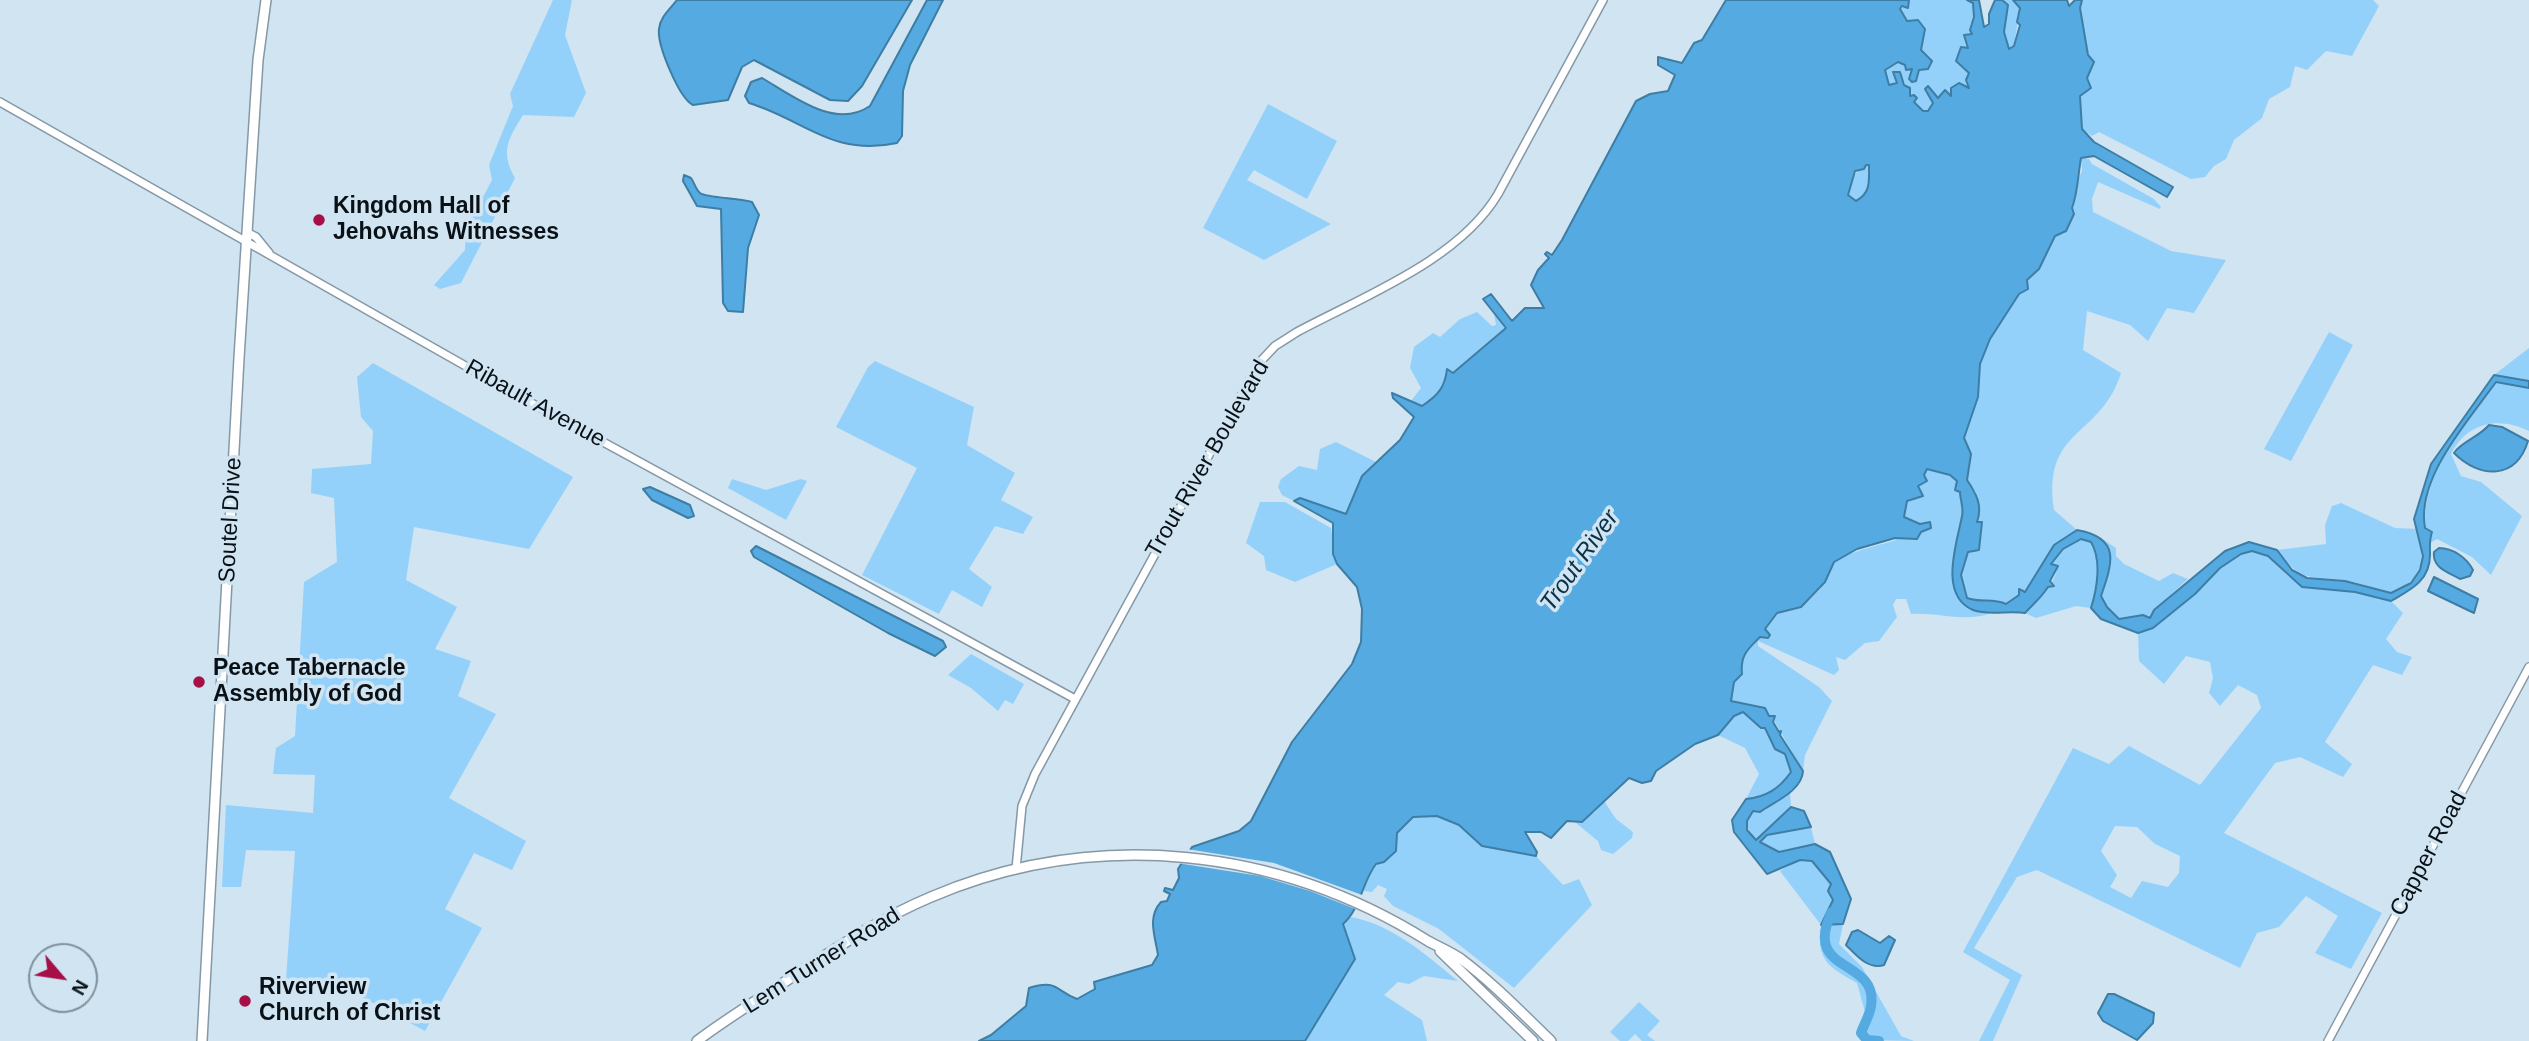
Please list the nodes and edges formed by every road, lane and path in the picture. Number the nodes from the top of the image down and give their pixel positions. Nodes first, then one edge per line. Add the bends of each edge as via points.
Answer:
1 (266, 0) edge
2 (1603, 0) edge
3 (0, 102) edge
4 (248, 233) junction
5 (248, 244) junction
6 (271, 256) junction
7 (2529, 667) edge
8 (1075, 699) junction
9 (1016, 869) junction
10 (1434, 944) junction
11 (202, 1041) edge
12 (696, 1041) edge
13 (1533, 1041) edge
14 (1551, 1041) edge
15 (2328, 1041) edge

1 - 4 main road, Soutel Drive
2 - 8 street, Trout River Boulevard via 1477,224 1441,254 1297,332 1259,363
3 - 5 street, Ribault Avenue
4 - 5 main road, Soutel Drive
4 - 6 street via 257,237
5 - 6 street, Ribault Avenue
5 - 11 main road, Soutel Drive
6 - 8 street, Ribault Avenue
7 - 15 street, Capper Road
8 - 9 street, Trout River Boulevard via 1028,789 1019,824
9 - 10 main road, Lem Turner Road via 1098,855 1177,856 1244,865 1291,877 1371,908
9 - 12 main road, Lem Turner Road via 933,896 892,915
10 - 13 main road, Lem Turner Road
10 - 14 main road, Lem Turner Road via 1476,972

